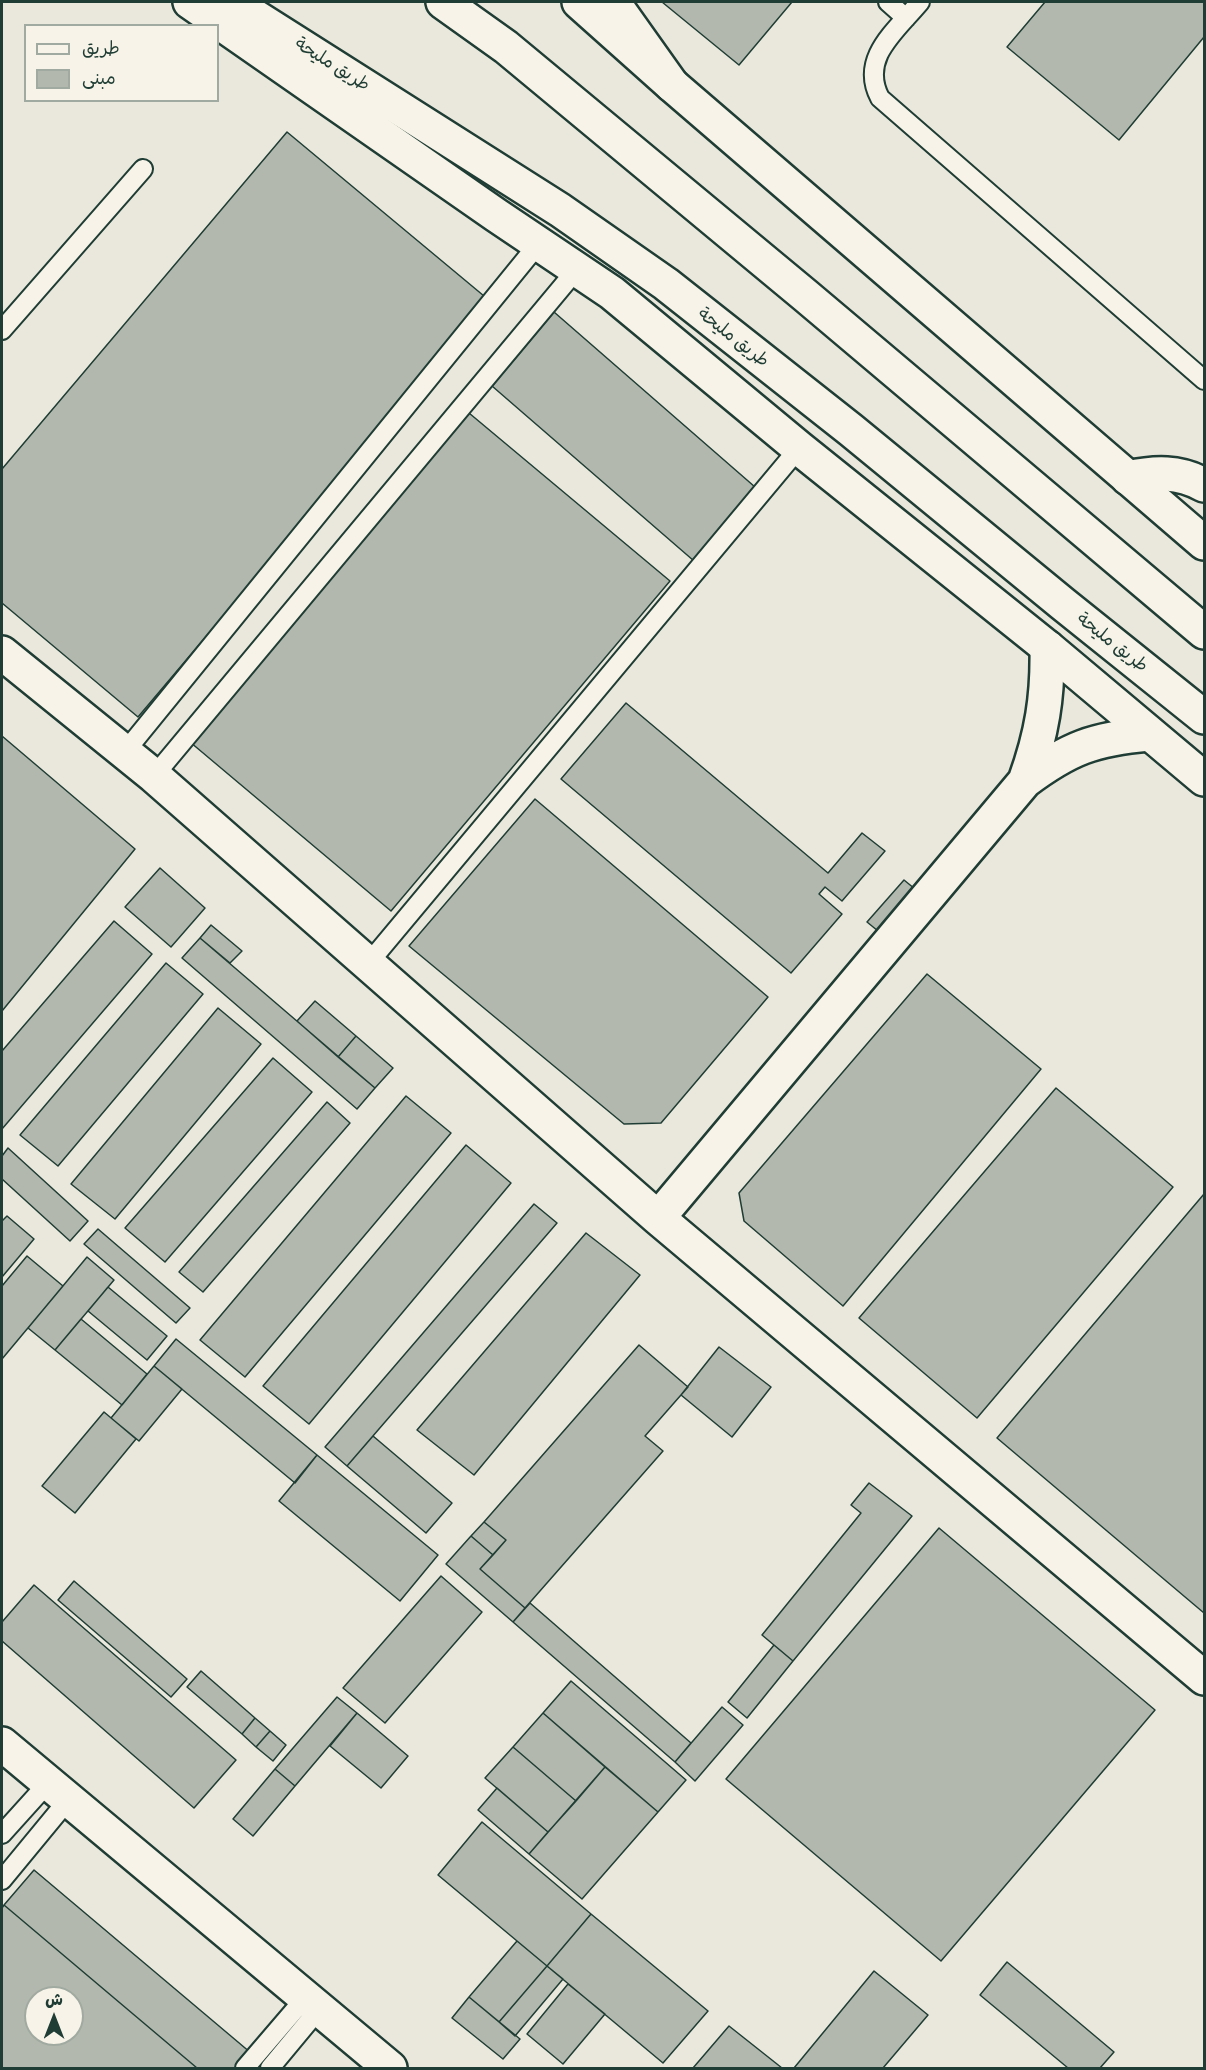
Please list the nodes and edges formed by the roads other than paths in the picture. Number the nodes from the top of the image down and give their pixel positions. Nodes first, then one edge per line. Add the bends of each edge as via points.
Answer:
1 (190, 2) edge
2 (232, 2) edge
3 (443, 2) edge
4 (579, 2) edge
5 (613, 2) edge
6 (888, 2) edge
7 (920, 2) edge
8 (906, 18) junction
9 (672, 85) junction
10 (143, 169) dead end
11 (539, 243) junction
12 (578, 269) junction
13 (2, 330) edge
14 (1204, 380) edge
15 (799, 448) junction
16 (1128, 478) junction
17 (1204, 485) edge
18 (1204, 543) edge
19 (1204, 632) edge
20 (1047, 647) junction
21 (2, 653) edge
22 (1204, 717) edge
23 (1149, 734) junction
24 (124, 753) junction
25 (154, 776) junction
26 (1204, 779) edge
27 (1025, 781) junction
28 (367, 965) junction
29 (658, 1218) junction
30 (1204, 1678) edge
31 (2, 1744) edge
32 (58, 1791) junction
33 (2, 1834) edge
34 (2, 1880) edge
35 (312, 2003) junction
36 (245, 2068) edge
37 (270, 2068) edge
38 (390, 2068) edge

1 - 11 main road
2 - 22 main road, طريق مليحة via 560,210 648,271
3 - 19 main road via 506,47
4 - 9 main road
5 - 9 main road
6 - 8 lane
7 - 8 lane
8 - 14 lane via 874,61 872,74 880,98
9 - 16 main road
10 - 13 lane
11 - 12 main road
11 - 24 lane
12 - 15 main road
12 - 25 lane
15 - 20 main road
15 - 28 lane
16 - 17 main road via 1171,473
16 - 18 main road
20 - 23 main road
20 - 27 main road via 1044,716
21 - 24 main road
23 - 26 main road
23 - 27 main road via 1115,737 1083,746 1052,761
24 - 25 main road
25 - 28 main road
27 - 29 main road
28 - 29 main road
29 - 30 main road
31 - 32 main road
32 - 33 lane
32 - 34 lane
32 - 35 main road
35 - 36 lane
35 - 37 lane
35 - 38 main road

